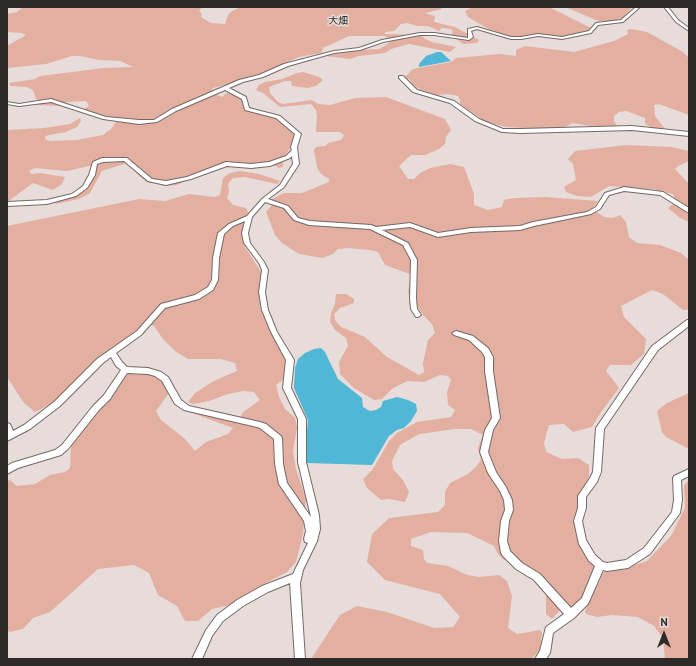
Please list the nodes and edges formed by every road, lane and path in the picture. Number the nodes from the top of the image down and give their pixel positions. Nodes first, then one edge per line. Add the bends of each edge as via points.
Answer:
1 (638, 7) edge
2 (666, 7) edge
3 (689, 30) edge
4 (401, 77) dead end
5 (225, 88) junction
6 (7, 103) edge
7 (689, 134) edge
8 (294, 151) junction
9 (264, 200) junction
10 (7, 204) edge
11 (689, 211) edge
12 (249, 217) junction
13 (377, 229) junction
14 (418, 315) dead end
15 (689, 322) edge
16 (456, 333) dead end
17 (112, 352) junction
18 (125, 370) junction
19 (7, 426) edge
20 (9, 437) edge
21 (7, 471) edge
22 (689, 472) edge
23 (305, 557) junction
24 (600, 565) junction
25 (296, 578) junction
26 (571, 615) junction
27 (197, 659) edge
28 (300, 659) edge
29 (540, 659) edge

1 - 5 street via 622,21 597,24 590,32 562,38 538,35 511,38 477,28 470,30 469,39 427,33 390,39 360,49 334,52 286,65
2 - 3 street
4 - 7 street via 415,91 452,102 477,120 502,130 628,128
5 - 6 street via 149,122 106,118 51,100 19,105
5 - 8 street via 244,98 247,109 272,114 294,129 298,134
8 - 9 street via 296,164 282,186
8 - 10 street via 282,160 270,164 226,164 189,178 166,182 150,180 125,159 102,160 95,163 89,181 79,192 47,202
9 - 12 street
9 - 13 street via 286,207 296,219 309,223
11 - 13 street via 661,193 624,189 607,194 598,208 589,213 520,228 471,230 438,235 410,225
12 - 17 street via 222,232 216,258 215,280 211,288 197,297 166,304 139,333
12 - 23 street via 245,233 247,243 265,270 262,301 274,332 290,360 286,388 302,419 302,462 316,515 313,541
13 - 14 street via 406,244 410,250 415,267 414,309
15 - 24 street via 655,348 600,428 597,472 582,496 578,521 587,551
16 - 26 street via 471,338 489,357 496,418 488,430 484,452 508,500 509,510 503,541 506,554 537,577
17 - 18 street
17 - 20 street via 57,404
18 - 21 street via 107,397 58,453 15,465
18 - 23 street via 158,374 165,379 178,402 187,408 257,424 278,438 283,484 308,520 310,531
19 - 20 street
22 - 24 street via 677,478 676,513 647,551 628,564 607,567
23 - 25 street
24 - 26 street via 585,601
25 - 27 street via 265,589 220,618 209,633
25 - 28 street
26 - 29 street via 549,630 544,653

